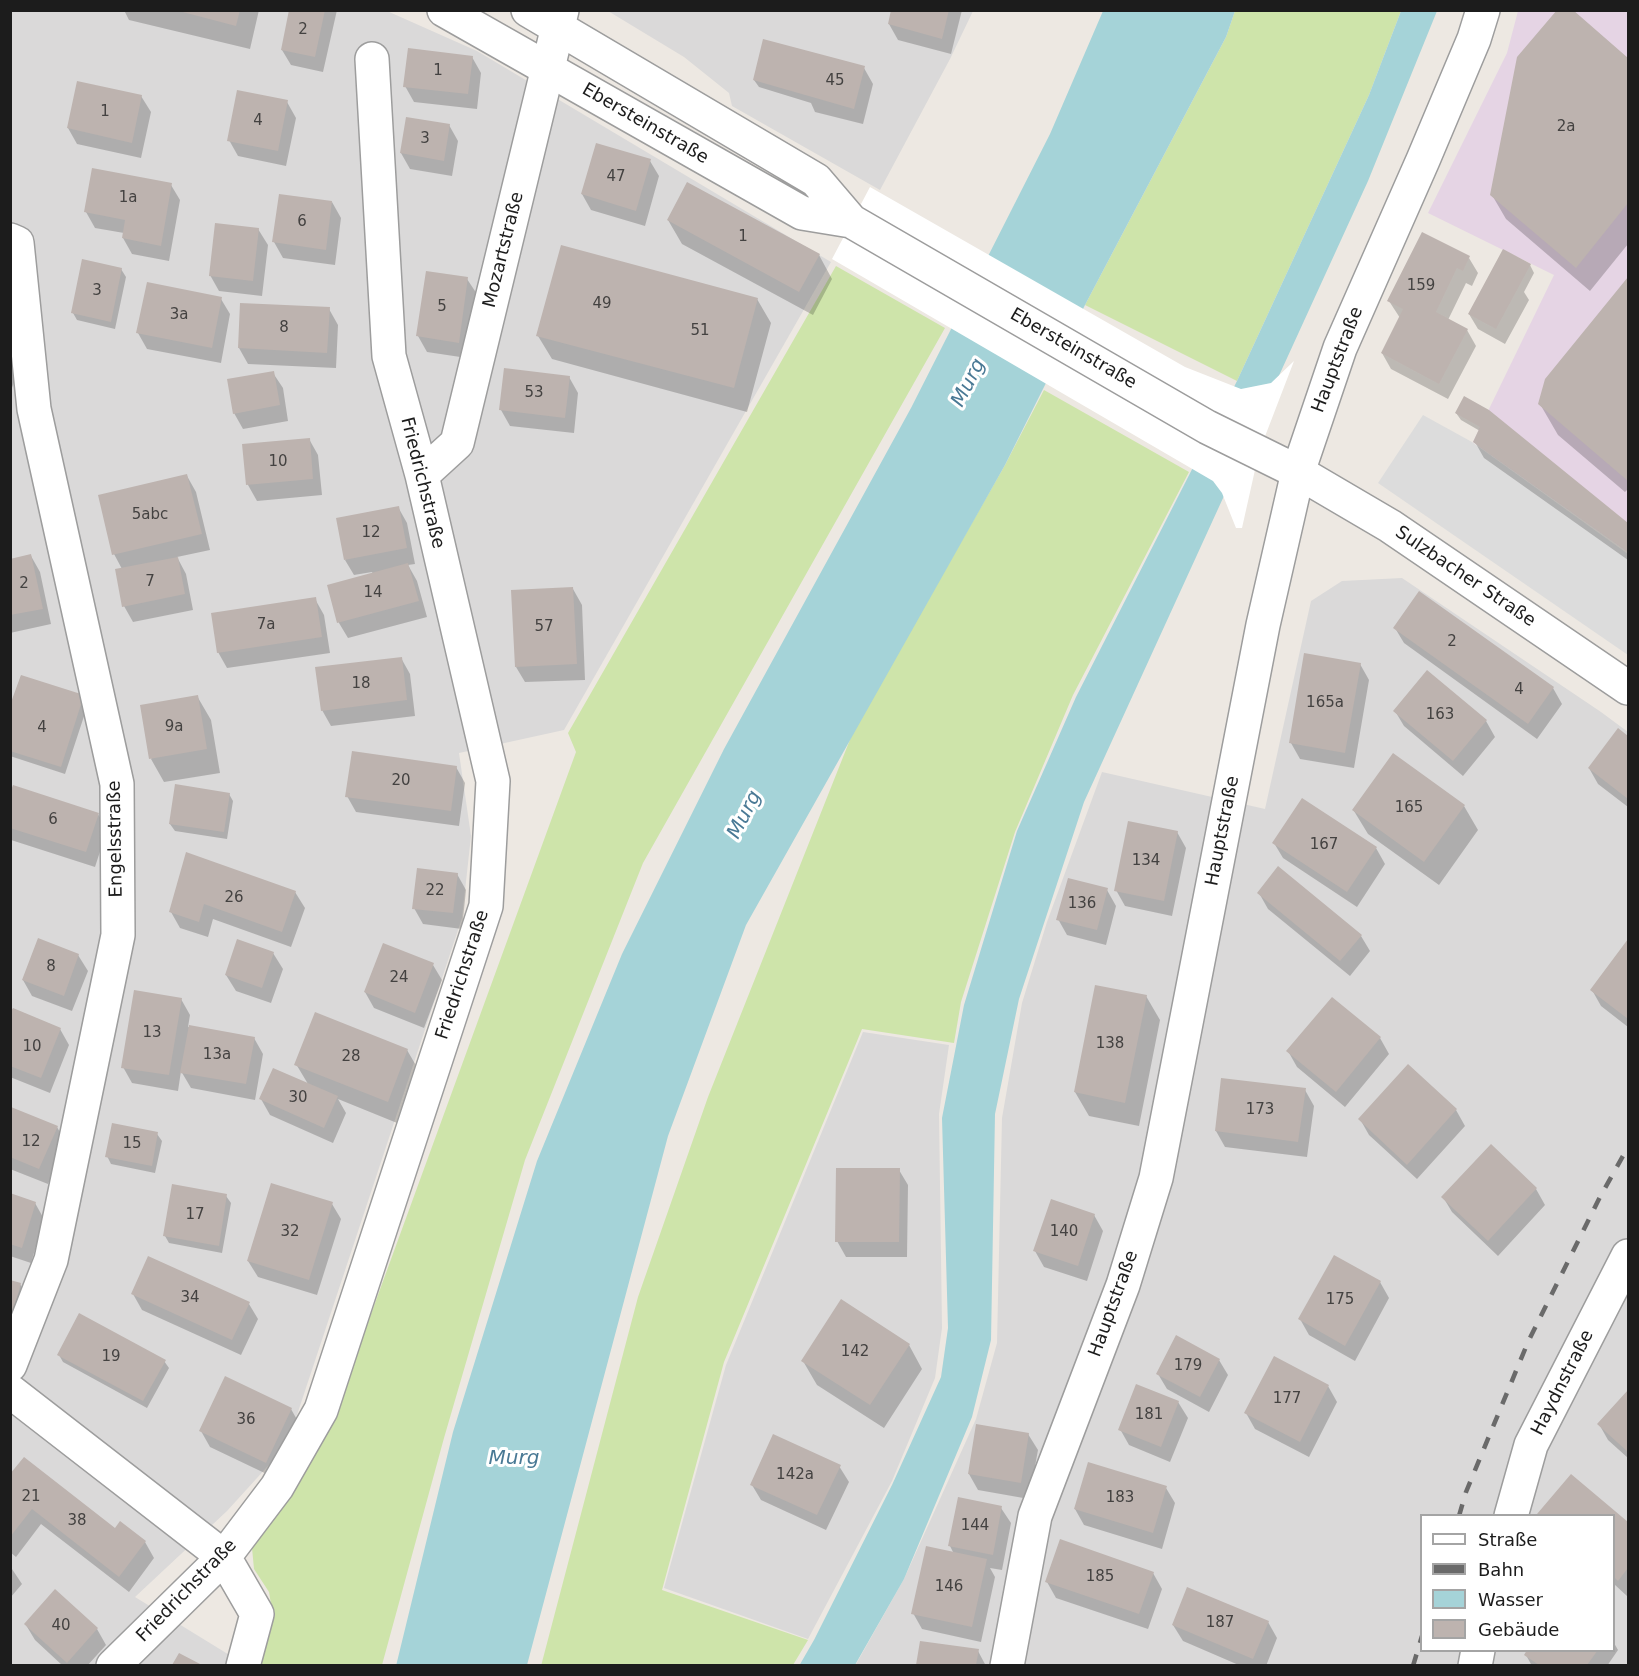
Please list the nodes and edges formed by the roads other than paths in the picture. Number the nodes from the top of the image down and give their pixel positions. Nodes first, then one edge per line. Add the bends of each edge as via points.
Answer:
1 (444, 10) edge
2 (528, 10) edge
3 (1483, 10) edge
4 (560, 19) edge
5 (372, 59) dead end
6 (548, 69) junction
7 (851, 221) junction
8 (10, 240) edge
9 (1298, 472) junction
10 (422, 475) junction
11 (1629, 688) edge
12 (1629, 1256) edge
13 (10, 1365) edge
14 (10, 1391) edge
15 (1511, 1514) edge
16 (224, 1557) junction
17 (113, 1665) edge
18 (243, 1665) edge
19 (1007, 1665) edge

1 - 6 street, Ebersteinstraße
2 - 4 street, Ebersteinstraße
3 - 9 street, Hauptstraße via 1428,149 1340,348
4 - 6 street, Mozartstraße
4 - 7 street, Ebersteinstraße via 816,180
5 - 10 street, Friedrichstraße via 389,356
6 - 7 street, Ebersteinstraße via 802,213
6 - 10 street, Mozartstraße via 457,443
7 - 9 street, Ebersteinstraße via 1207,427
8 - 13 street, Engelsstraße via 17,243 34,409 117,784 118,924 51,1260
9 - 11 street, Sulzbacher Straße via 1390,526
9 - 19 street, Hauptstraße via 1263,625 1156,1178 1123,1285 1035,1516
10 - 16 street, Friedrichstraße via 493,781 486,906 321,1410 277,1487
12 - 15 street, Haydnstraße via 1531,1444
14 - 16 street
16 - 17 street, Friedrichstraße
16 - 18 street via 257,1614

